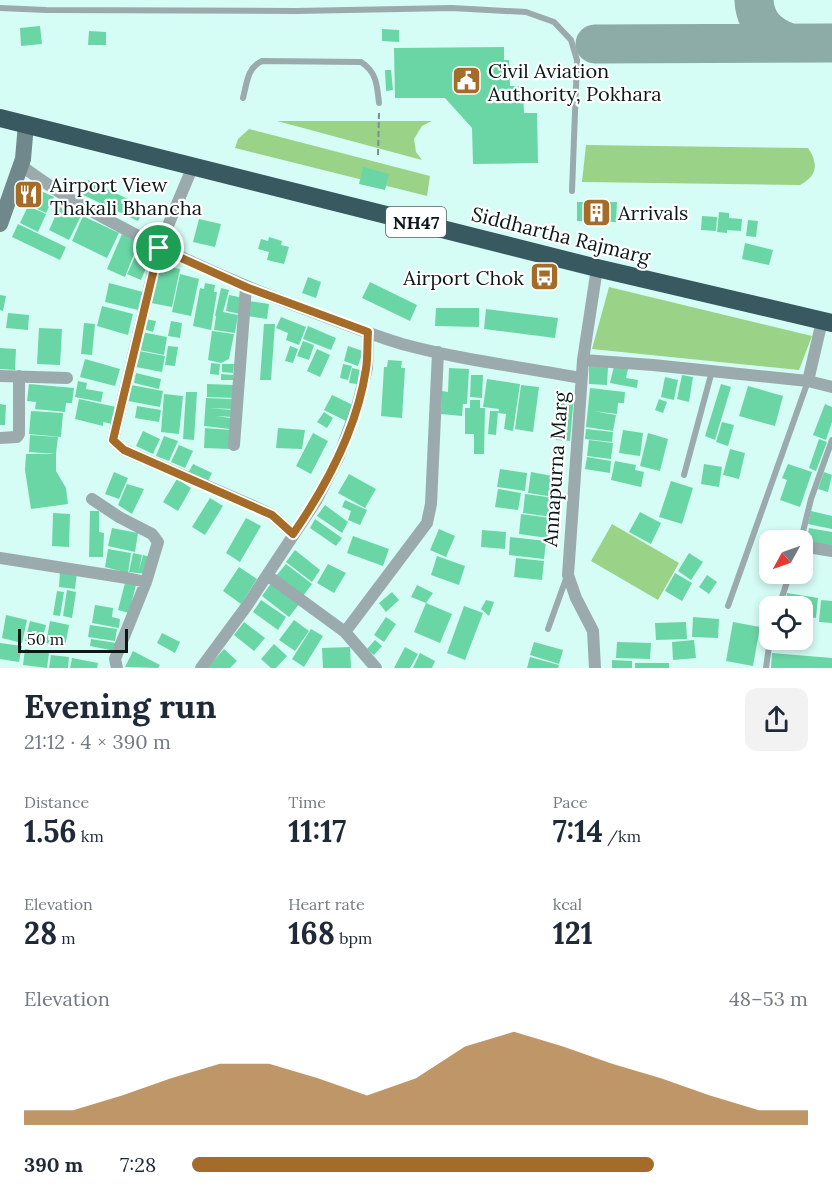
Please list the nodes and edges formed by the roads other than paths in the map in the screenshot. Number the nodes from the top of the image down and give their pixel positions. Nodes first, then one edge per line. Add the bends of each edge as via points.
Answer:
1 (0, 8) edge
2 (243, 98) dead end
3 (379, 103) road end
4 (0, 118) edge
5 (26, 124) junction
6 (20, 165) junction
7 (193, 166) junction
8 (572, 191) dead end
9 (0, 224) edge
10 (159, 248) junction
11 (597, 268) junction
12 (246, 287) junction
13 (827, 322) edge
14 (368, 332) junction
15 (438, 352) junction
16 (583, 360) junction
17 (712, 371) junction
18 (0, 376) edge
19 (19, 376) junction
20 (67, 378) dead end
21 (581, 378) junction
22 (808, 381) junction
23 (832, 387) edge
24 (0, 438) edge
25 (832, 440) edge
26 (234, 445) dead end
27 (684, 475) dead end
28 (92, 499) dead end
29 (803, 530) edge
30 (293, 534) junction
31 (813, 548) edge
32 (832, 551) edge
33 (0, 558) edge
34 (267, 575) junction
35 (568, 575) junction
36 (146, 582) junction
37 (728, 606) dead end
38 (548, 629) dead end
39 (345, 632) junction
40 (768, 650) edge
41 (117, 668) edge
42 (201, 668) edge
43 (376, 668) edge
44 (595, 668) edge
45 (766, 668) edge

1 - 8 lane via 452,8 526,12 554,22 571,40 577,60
2 - 3 lane via 249,71 262,61 361,62 371,69
4 - 5 highway, Siddhartha Rajmarg / NH47
5 - 6 main road
5 - 7 highway, Siddhartha Rajmarg / NH47
6 - 9 main road
6 - 10 street via 80,205
7 - 10 street
7 - 11 highway, Siddhartha Rajmarg / NH47
10 - 12 street
10 - 30 street via 113,440 124,450 272,515
11 - 13 highway, Siddhartha Rajmarg / NH47
11 - 16 street, Annapurna Marg
12 - 14 street
12 - 26 street
13 - 22 street
14 - 15 street
14 - 30 street via 367,368 339,456 316,501
15 - 21 street
15 - 39 street via 427,523
16 - 17 street
16 - 21 street, Annapurna Marg
17 - 22 street
17 - 27 lane
18 - 19 street
19 - 20 street
19 - 24 street via 18,434
21 - 35 street, Annapurna Marg
22 - 23 street
22 - 37 lane
25 - 29 lane
28 - 36 street via 153,534 158,542
30 - 34 street
31 - 32 street
33 - 36 street
34 - 39 street
34 - 42 street
35 - 38 lane
35 - 44 street, Annapurna Marg via 593,631
36 - 41 street via 115,659
39 - 43 street
40 - 45 lane

